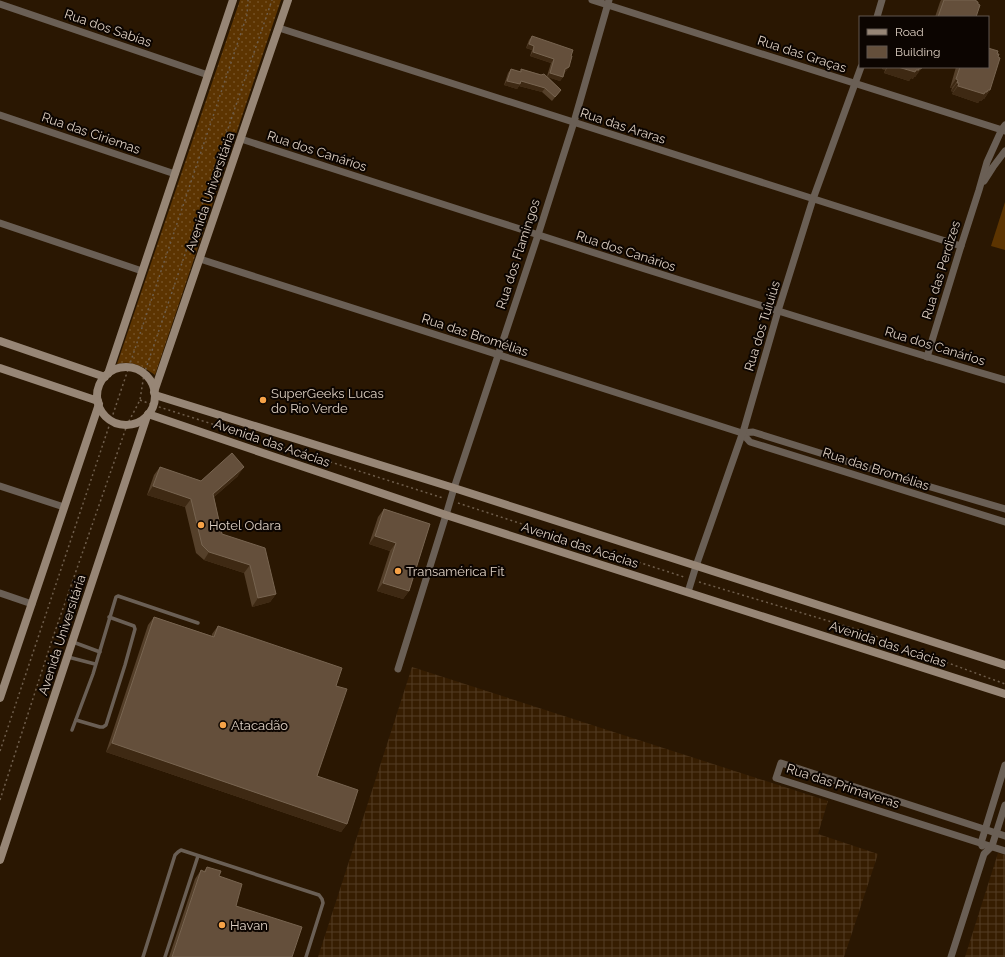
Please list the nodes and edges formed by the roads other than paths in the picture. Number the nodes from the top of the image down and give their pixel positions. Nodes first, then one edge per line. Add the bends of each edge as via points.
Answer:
1 (233, 0) edge
2 (288, 0) edge
3 (592, 0) edge
4 (882, 0) edge
5 (608, 2) edge
6 (0, 4) edge
7 (877, 16) edge
8 (279, 28) junction
9 (861, 68) edge
10 (208, 75) junction
11 (855, 84) junction
12 (0, 115) edge
13 (574, 122) junction
14 (1004, 128) edge
15 (240, 139) junction
16 (1005, 151) edge
17 (175, 174) junction
18 (979, 190) junction
19 (814, 199) junction
20 (0, 223) edge
21 (538, 235) junction
22 (961, 246) junction
23 (200, 259) junction
24 (142, 271) junction
25 (778, 312) junction
26 (0, 341) edge
27 (497, 355) junction
28 (927, 357) junction
29 (0, 368) edge
30 (106, 375) junction
31 (1005, 380) edge
32 (155, 393) junction
33 (98, 403) junction
34 (148, 415) junction
35 (742, 433) junction
36 (0, 486) edge
37 (454, 488) junction
38 (64, 507) junction
39 (1005, 509) edge
40 (446, 515) junction
41 (1005, 522) edge
42 (696, 566) junction
43 (688, 592) junction
44 (0, 593) edge
45 (32, 604) junction
46 (109, 617) junction
47 (198, 623) dead end
48 (72, 642) junction
49 (100, 652) junction
50 (67, 657) junction
51 (96, 664) junction
52 (1005, 665) edge
53 (398, 669) dead end
54 (1005, 694) edge
55 (0, 698) edge
56 (76, 720) junction
57 (72, 730) dead end
58 (1005, 765) edge
59 (1005, 805) edge
60 (985, 830) junction
61 (996, 833) junction
62 (1005, 836) edge
63 (981, 843) junction
64 (992, 846) junction
65 (1005, 851) edge
66 (984, 854) junction
67 (198, 856) junction
68 (0, 860) edge
69 (143, 957) edge
70 (165, 957) edge
71 (306, 957) edge
72 (951, 957) edge

1 - 10 street
2 - 8 street, Avenida Universitária
3 - 5 street, Rua das Graças
4 - 7 street
5 - 11 street, Rua das Graças
5 - 13 street, Rua dos Flamingos
6 - 10 street, Rua dos Sabías
8 - 13 street, Rua das Araras
8 - 15 street, Avenida Universitária
9 - 11 street, Rua dos Tuiuiús
10 - 17 street
11 - 14 street, Rua das Graças
11 - 19 street, Rua dos Tuiuiús
12 - 17 street, Rua das Ciriemas
13 - 19 street, Rua das Araras
13 - 21 street, Rua dos Flamingos
14 - 18 street, Rua das Perdizes via 987,162
15 - 21 street, Rua dos Canários
15 - 23 street, Avenida Universitária
16 - 18 street, Rua das Perdizes
17 - 24 street
18 - 22 street, Rua das Perdizes
19 - 22 street, Rua das Araras
19 - 25 street, Rua dos Tuiuiús
20 - 24 street
21 - 25 street, Rua dos Canários
21 - 27 street, Rua dos Flamingos
22 - 28 street, Rua das Perdizes
23 - 27 street, Rua das Bromélias
23 - 32 street, Avenida Universitária
24 - 30 street
25 - 28 street, Rua dos Canários
25 - 35 street, Rua dos Tuiuiús
26 - 30 street
27 - 35 street, Rua das Bromélias
27 - 37 street, Rua dos Flamingos
28 - 31 street, Rua dos Canários
29 - 33 street
30 - 32 street via 119,368 138,370 149,379
30 - 33 street via 99,388
32 - 34 street, Avenida Universitária via 154,405
32 - 37 street, Avenida das Acácias
33 - 34 street via 111,420 118,423 138,423
33 - 38 street
34 - 40 street, Avenida das Acácias
34 - 48 street, Avenida Universitária
35 - 39 street, Rua das Bromélias via 753,432
35 - 41 street, Rua das Bromélias via 750,442
35 - 42 street, Rua dos Tuiuiús
36 - 38 street
37 - 40 street, Rua dos Flamingos
37 - 42 street, Avenida das Acácias
38 - 45 street
40 - 43 street, Avenida das Acácias
40 - 53 street, Rua dos Flamingos
42 - 43 street, Rua dos Tuiuiús
42 - 52 street, Avenida das Acácias
43 - 54 street, Avenida das Acácias
44 - 45 street
45 - 55 street
46 - 47 lane via 118,596
46 - 49 lane
46 - 56 lane via 136,629 115,698 106,725 103,727
48 - 49 lane
48 - 50 street, Avenida Universitária
49 - 51 lane
50 - 51 lane
50 - 68 street, Avenida Universitária
51 - 56 lane
56 - 57 lane
58 - 60 street
59 - 61 street
60 - 61 street, Rua das Primaveras
60 - 63 street
60 - 63 street, Rua das Primaveras via 781,763 776,778
61 - 62 street, Rua das Primaveras
61 - 64 street
63 - 64 street, Rua das Primaveras
63 - 66 street
64 - 65 street, Rua das Primaveras
64 - 66 street
66 - 72 street
67 - 69 lane via 181,850 175,855
67 - 70 lane
67 - 71 lane via 319,895 323,903

